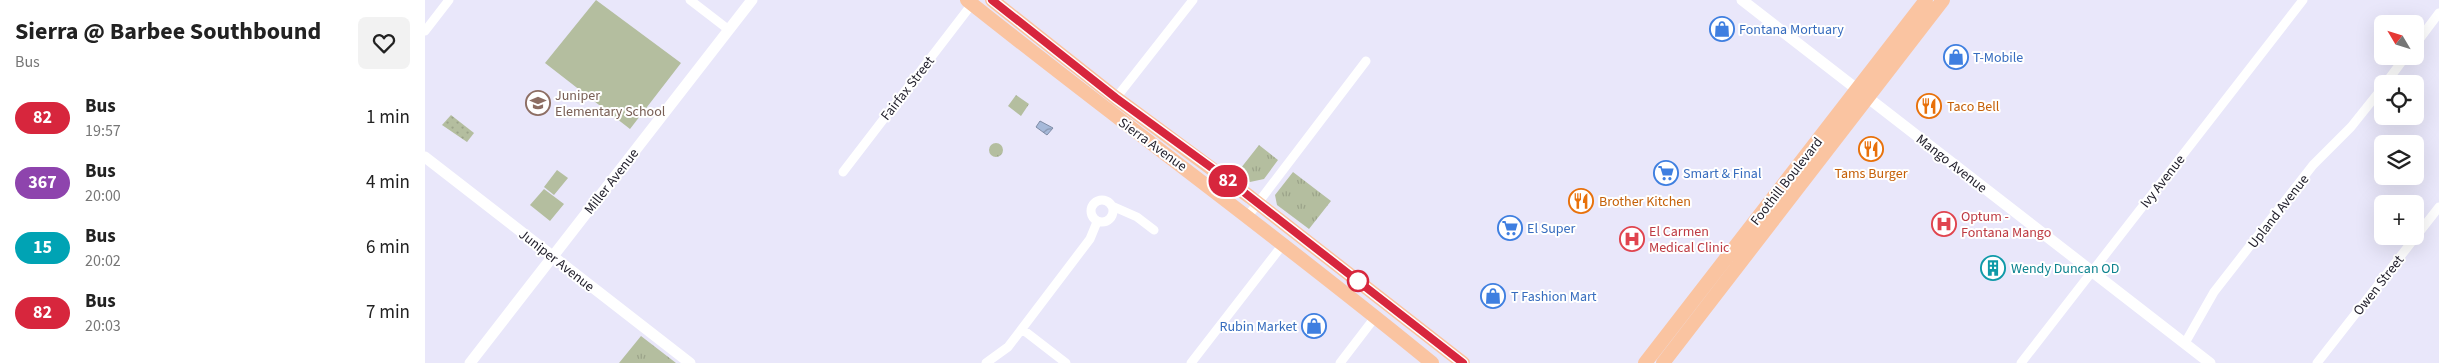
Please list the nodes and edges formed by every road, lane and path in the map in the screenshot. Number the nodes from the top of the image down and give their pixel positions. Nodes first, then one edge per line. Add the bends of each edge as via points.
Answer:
1 (449, 0) edge
2 (690, 0) edge
3 (752, 0) edge
4 (992, 0) edge
5 (1193, 0) edge
6 (1742, 0) edge
7 (1926, 0) edge
8 (1943, 0) edge
9 (2303, 0) edge
10 (969, 2) edge
11 (2439, 13) edge
12 (729, 30) junction
13 (425, 31) edge
14 (2424, 32) edge
15 (1367, 61) dead end
16 (2399, 65) edge
17 (2392, 75) edge
18 (1862, 93) junction
19 (1116, 98) junction
20 (2374, 98) edge
21 (425, 157) edge
22 (843, 172) dead end
23 (1257, 203) junction
24 (1112, 206) junction
25 (2439, 207) edge
26 (1248, 216) junction
27 (1097, 222) junction
28 (1154, 230) dead end
29 (1284, 244) junction
30 (551, 256) junction
31 (2092, 271) junction
32 (1376, 316) junction
33 (1022, 329) junction
34 (2185, 343) junction
35 (470, 363) edge
36 (690, 363) edge
37 (986, 363) edge
38 (1066, 363) edge
39 (1191, 363) edge
40 (1340, 363) edge
41 (1433, 363) edge
42 (1463, 363) edge
43 (1645, 363) edge
44 (1663, 363) edge
45 (2021, 363) edge
46 (2210, 363) edge
47 (2317, 363) edge

1 - 13 street
2 - 12 street
3 - 12 street, Miller Avenue
4 - 19 main road, Sierra Avenue
5 - 19 street
6 - 18 street, Mango Avenue
7 - 18 main road, Foothill Boulevard
8 - 18 main road
9 - 31 street, Ivy Avenue
10 - 22 street, Fairfax Street
10 - 26 main road, Sierra Avenue
11 - 14 street
12 - 30 street, Miller Avenue
15 - 23 street
16 - 17 street, Upland Avenue
18 - 31 street, Mango Avenue
18 - 43 main road, Foothill Boulevard
18 - 44 main road, Foothill Boulevard
19 - 23 main road, Sierra Avenue
20 - 34 street, Upland Avenue via 2351,127 2313,165 2214,292
21 - 30 street, Juniper Avenue
23 - 26 street
23 - 42 main road, Sierra Avenue
24 - 27 street via 1110,219
24 - 27 street via 1104,200 1094,203 1091,214
24 - 28 street via 1137,216
25 - 47 street, Owen Street
26 - 29 main road, Sierra Avenue
27 - 33 street via 1090,239
29 - 32 main road, Sierra Avenue
29 - 39 street
30 - 35 street, Miller Avenue
30 - 36 street, Juniper Avenue
31 - 34 street, Mango Avenue
31 - 45 street, Ivy Avenue
32 - 40 street
32 - 41 main road, Sierra Avenue
33 - 37 street via 1008,347
33 - 38 street
34 - 46 street, Mango Avenue

